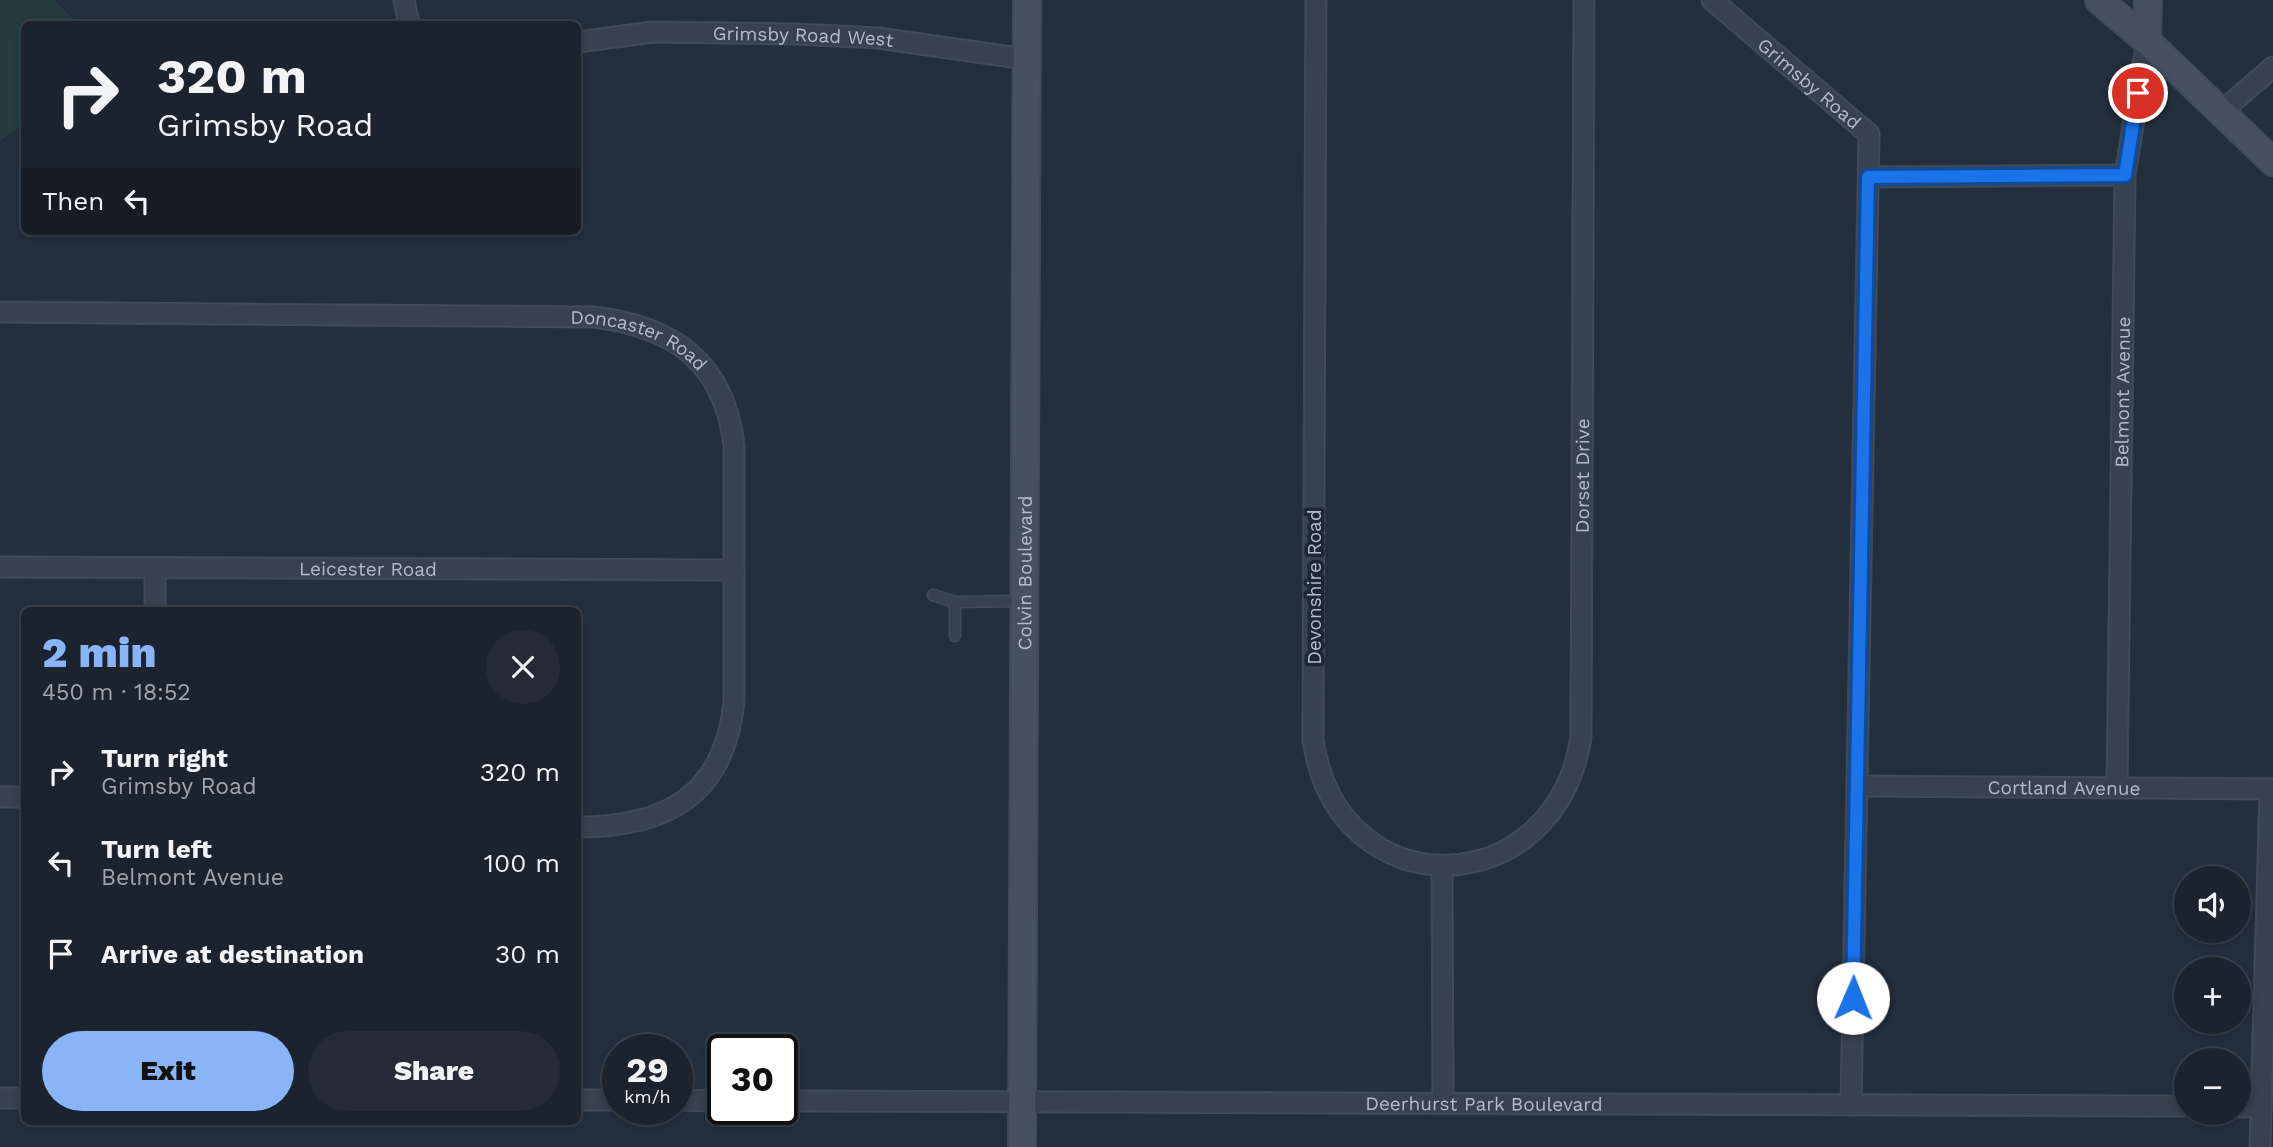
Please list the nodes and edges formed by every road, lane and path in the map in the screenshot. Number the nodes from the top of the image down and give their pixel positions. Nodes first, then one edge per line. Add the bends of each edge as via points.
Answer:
1 (404, 0) edge
2 (1027, 0) edge
3 (1317, 0) edge
4 (1584, 0) edge
5 (1712, 0) edge
6 (2099, 0) edge
7 (2148, 0) edge
8 (408, 21) edge
9 (2147, 41) junction
10 (581, 42) edge
11 (1027, 60) junction
12 (2273, 67) edge
13 (2221, 112) junction
14 (2273, 162) edge
15 (2125, 175) junction
16 (1868, 177) junction
17 (0, 312) edge
18 (0, 567) edge
19 (155, 568) junction
20 (734, 570) junction
21 (933, 595) dead end
22 (955, 601) junction
23 (1024, 601) junction
24 (155, 607) edge
25 (955, 636) dead end
26 (1858, 786) junction
27 (2117, 786) junction
28 (2271, 789) edge
29 (0, 797) edge
30 (21, 797) edge
31 (581, 827) edge
32 (1442, 866) junction
33 (0, 1098) edge
34 (21, 1098) edge
35 (581, 1100) edge
36 (602, 1100) edge
37 (798, 1101) edge
38 (1022, 1102) junction
39 (1443, 1103) junction
40 (1851, 1105) junction
41 (2174, 1106) edge
42 (2251, 1107) edge
43 (2261, 1107) junction
44 (1022, 1147) edge
45 (2260, 1147) edge

1 - 8 street
2 - 11 street, Colvin Boulevard
3 - 32 street, Devonshire Road via 1313,740 1326,791 1360,835 1401,858
4 - 32 street, Dorset Drive via 1581,723 1577,761 1564,797 1531,834 1487,859
5 - 16 street, Grimsby Road via 1869,134
6 - 9 street
7 - 9 street, Belmont Avenue
9 - 13 street
9 - 15 street, Belmont Avenue
10 - 11 street, Grimsby Road West via 653,32 796,34 878,38
11 - 23 street, Colvin Boulevard
12 - 13 street
13 - 14 street
15 - 16 street
15 - 27 street, Belmont Avenue
16 - 26 street
17 - 20 street, Doncaster Road via 593,317 644,327 694,355 717,385 730,416
18 - 19 street, Leicester Road
19 - 20 street, Leicester Road
19 - 24 street
20 - 31 street, Doncaster Road via 732,727 713,771 689,796 659,815 614,827
21 - 22 lane
22 - 23 lane
22 - 25 lane
23 - 38 street, Colvin Boulevard
26 - 27 street, Cortland Avenue
26 - 40 street
27 - 28 street, Cortland Avenue
28 - 43 street
29 - 30 street
32 - 39 street
33 - 34 street
35 - 36 street
37 - 38 street, Deerhurst Park Boulevard
38 - 39 street, Deerhurst Park Boulevard
38 - 44 street, Colvin Boulevard
39 - 40 street, Deerhurst Park Boulevard
40 - 41 street, Deerhurst Park Boulevard
42 - 43 street
43 - 45 street

